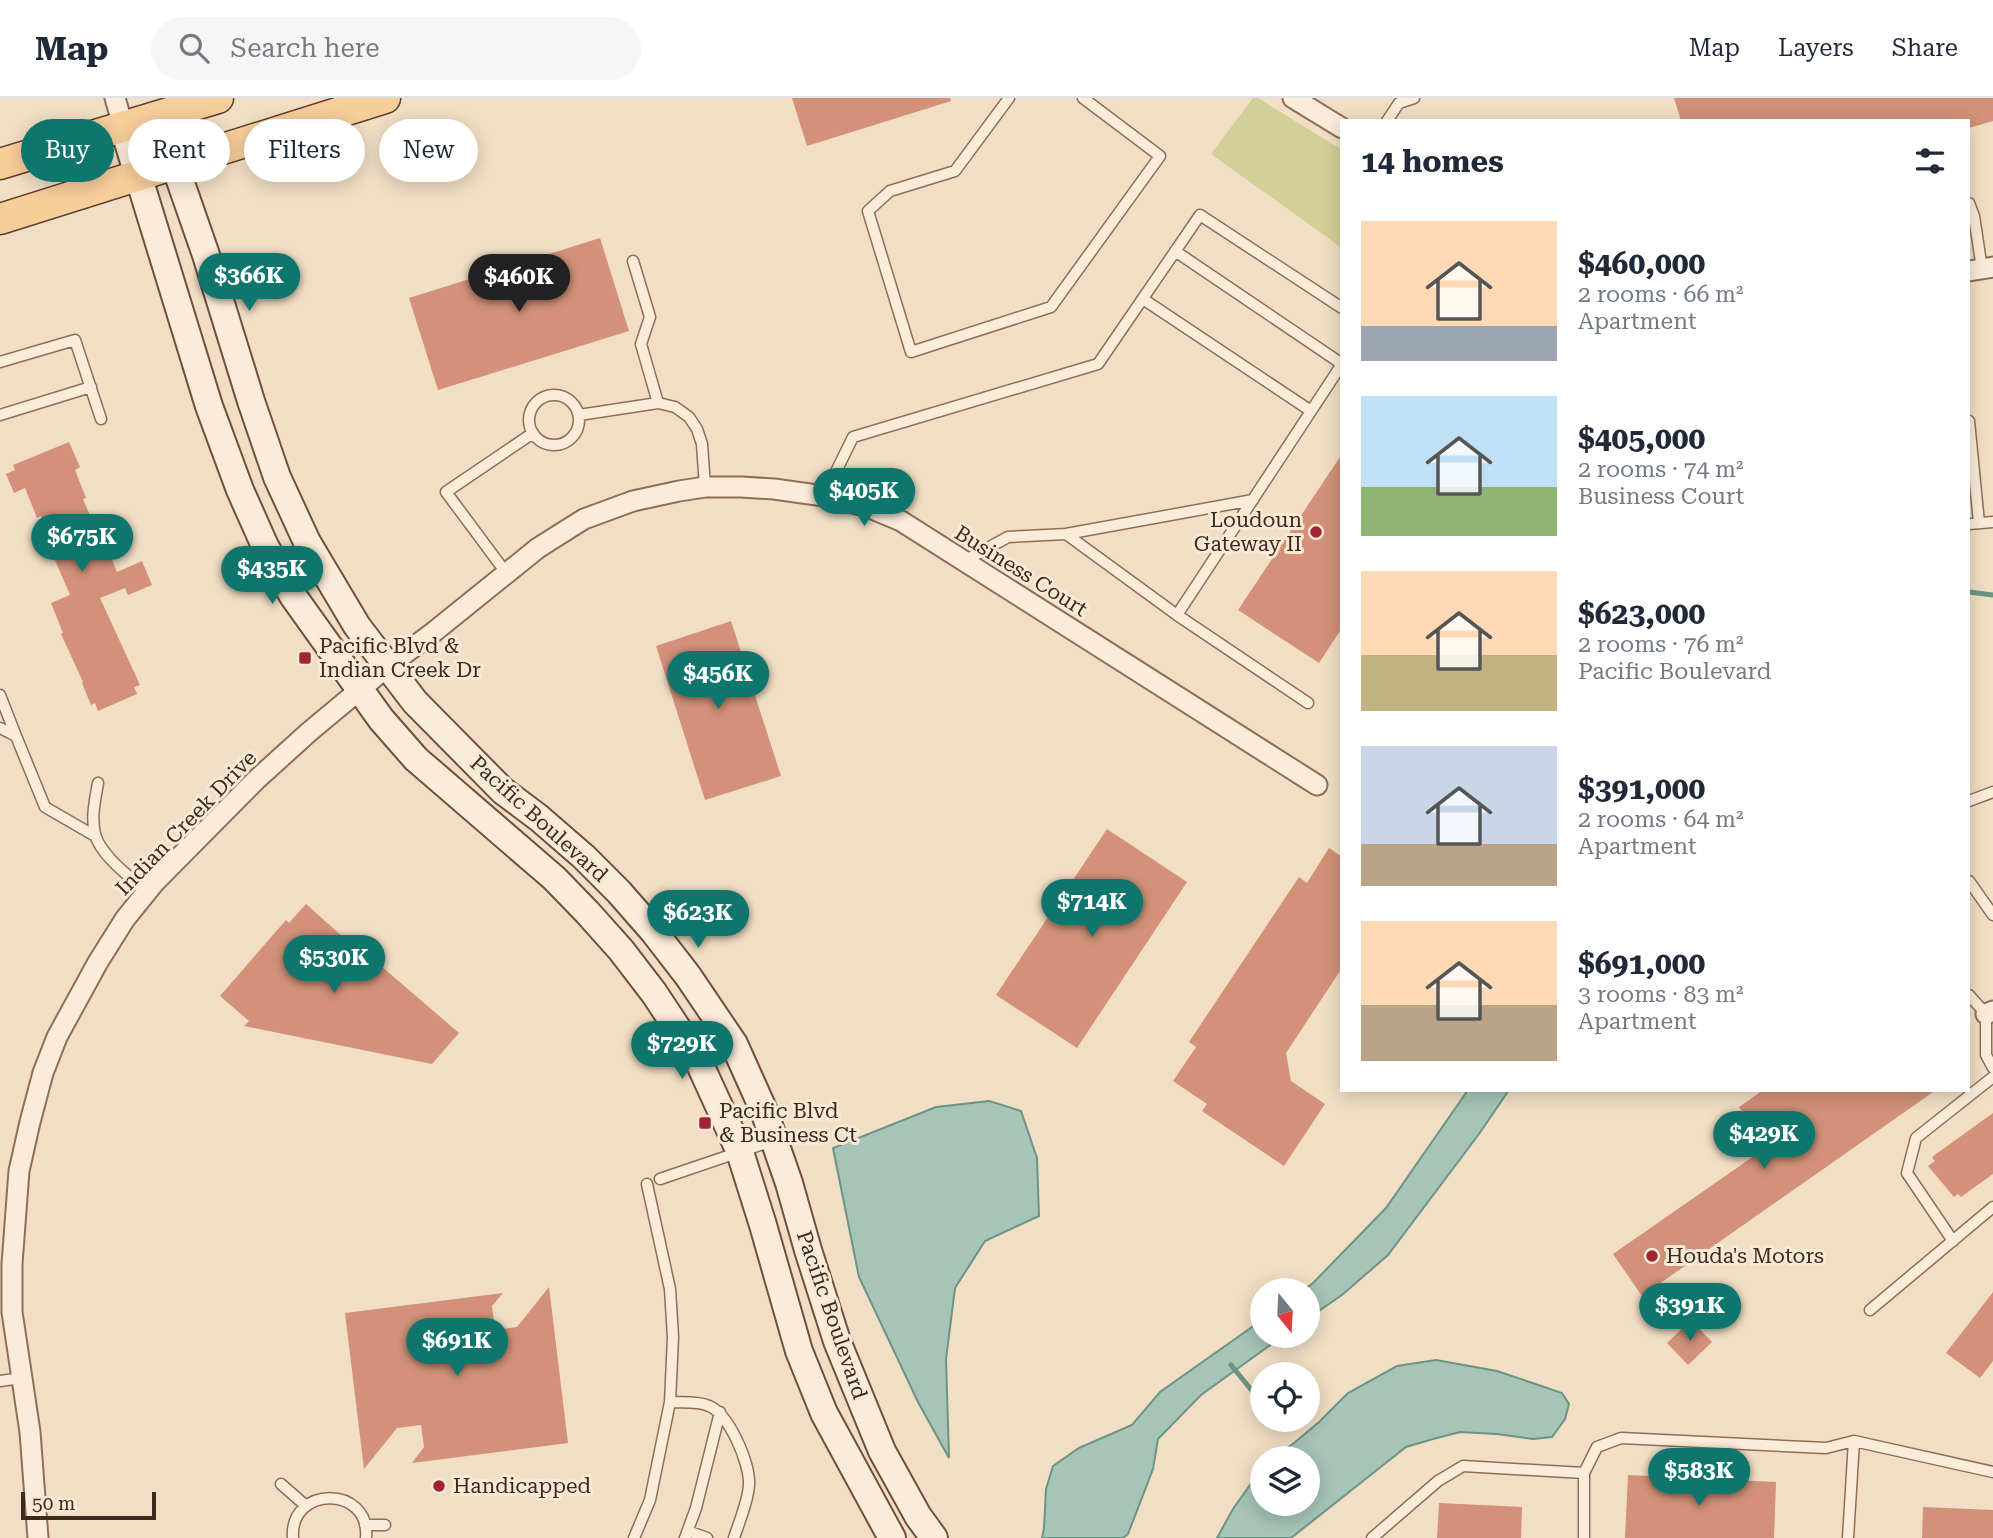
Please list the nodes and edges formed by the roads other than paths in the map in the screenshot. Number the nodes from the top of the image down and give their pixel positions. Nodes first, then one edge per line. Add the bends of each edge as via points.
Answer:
1 (115, 98) edge
2 (218, 98) edge
3 (385, 98) edge
4 (1009, 98) edge
5 (1083, 98) edge
6 (1293, 98) edge
7 (1414, 98) edge
8 (155, 107) edge
9 (1388, 119) edge
10 (123, 127) junction
11 (1340, 127) edge
12 (128, 143) edge
13 (230, 147) edge
14 (0, 164) edge
15 (128, 179) edge
16 (140, 182) edge
17 (180, 182) edge
18 (1970, 206) edge
19 (0, 219) edge
20 (1175, 251) junction
21 (633, 261) dead end
22 (1981, 269) edge
23 (1143, 299) junction
24 (1340, 307) edge
25 (0, 362) edge
26 (1340, 363) edge
27 (1340, 367) edge
28 (90, 387) junction
29 (658, 402) junction
30 (1311, 411) junction
31 (0, 415) edge
32 (579, 415) junction
33 (101, 419) dead end
34 (533, 433) junction
35 (1970, 442) edge
36 (705, 487) junction
37 (824, 496) junction
38 (1253, 500) junction
39 (1993, 522) edge
40 (1974, 524) edge
41 (1066, 534) junction
42 (964, 561) junction
43 (507, 574) junction
44 (1177, 615) junction
45 (387, 667) junction
46 (359, 691) junction
47 (0, 695) edge
48 (1308, 703) dead end
49 (0, 728) edge
50 (16, 736) junction
51 (98, 783) dead end
52 (1317, 785) dead end
53 (1993, 792) edge
54 (1970, 801) edge
55 (95, 836) junction
56 (1970, 882) edge
57 (147, 892) junction
58 (1993, 915) edge
59 (1970, 996) edge
60 (1989, 1012) edge
61 (1993, 1068) edge
62 (1993, 1077) edge
63 (774, 1140) junction
64 (740, 1152) junction
65 (660, 1179) dead end
66 (647, 1184) dead end
67 (1993, 1207) edge
68 (1953, 1241) junction
69 (1870, 1310) dead end
70 (22, 1378) junction
71 (0, 1381) edge
72 (670, 1402) junction
73 (720, 1412) junction
74 (1854, 1441) junction
75 (1993, 1472) edge
76 (1584, 1473) junction
77 (281, 1484) dead end
78 (306, 1506) junction
79 (365, 1525) junction
80 (385, 1525) dead end
81 (686, 1534) edge
82 (38, 1538) edge
83 (293, 1538) edge
84 (366, 1538) edge
85 (634, 1538) edge
86 (707, 1538) edge
87 (734, 1538) edge
88 (892, 1538) edge
89 (934, 1538) edge
90 (1372, 1538) edge
91 (1584, 1538) edge
92 (1848, 1538) edge

1 - 10 street, Pacific Boulevard
2 - 8 main road
3 - 13 main road
4 - 5 lane via 955,171 890,191 868,211 911,352 1051,307 1160,156
6 - 11 street
7 - 9 lane via 1399,103
8 - 10 main road
10 - 12 main road, Pacific Boulevard
10 - 14 main road
15 - 19 main road
16 - 46 main road, Pacific Boulevard via 209,406 240,490 293,596
17 - 45 main road, Pacific Boulevard via 277,477 334,589
18 - 22 lane
20 - 23 lane
20 - 24 lane via 1200,215
20 - 26 lane
21 - 29 lane via 650,317 641,344
23 - 30 lane
23 - 37 lane via 1098,364 853,437
25 - 28 lane via 75,340
27 - 30 lane
28 - 31 lane
28 - 33 lane
29 - 32 lane
29 - 36 lane via 676,407 697,429
30 - 38 lane
32 - 34 lane via 575,435 561,445 545,444
32 - 34 lane via 569,399 546,396 531,409 528,420
34 - 43 lane via 446,492
35 - 40 lane
36 - 37 street, Business Court
36 - 43 street, Business Court via 633,501 584,519
37 - 42 street, Business Court via 901,521
38 - 41 lane
38 - 44 lane
39 - 40 lane
41 - 42 lane via 1009,537
41 - 44 lane
42 - 52 street, Business Court
43 - 45 street, Business Court
44 - 48 lane
45 - 46 street, Indian Creek Drive
45 - 63 main road, Pacific Boulevard via 503,791 584,857 654,932 734,1044
46 - 57 street, Indian Creek Drive via 256,780
46 - 64 main road, Pacific Boulevard via 416,759 554,878 621,950 697,1058
47 - 50 lane
49 - 50 lane
50 - 55 lane via 45,807
51 - 55 lane
53 - 54 lane
55 - 57 lane via 106,854
56 - 58 lane
57 - 70 street, Indian Creek Drive via 98,962 57,1037 30,1122 11,1223 12,1312
59 - 60 lane
60 - 61 lane via 1986,1055
62 - 68 lane via 1916,1138 1907,1173
63 - 64 lane
63 - 89 main road, Pacific Boulevard via 837,1342 882,1451
64 - 65 lane
64 - 88 main road, Pacific Boulevard via 799,1351 824,1413
66 - 72 lane via 670,1289
67 - 68 lane
68 - 69 lane
70 - 71 lane
70 - 82 street, Indian Creek Drive
72 - 73 lane via 706,1404
72 - 85 lane via 650,1500
73 - 81 lane
73 - 87 lane via 749,1473 749,1489
74 - 75 lane
74 - 76 lane via 1826,1448 1621,1438 1597,1447
74 - 92 lane
76 - 90 lane via 1463,1466 1438,1481
76 - 91 lane
77 - 78 lane
78 - 79 lane via 331,1497 346,1501
78 - 83 lane via 296,1518
79 - 80 lane
79 - 84 lane
81 - 86 lane

